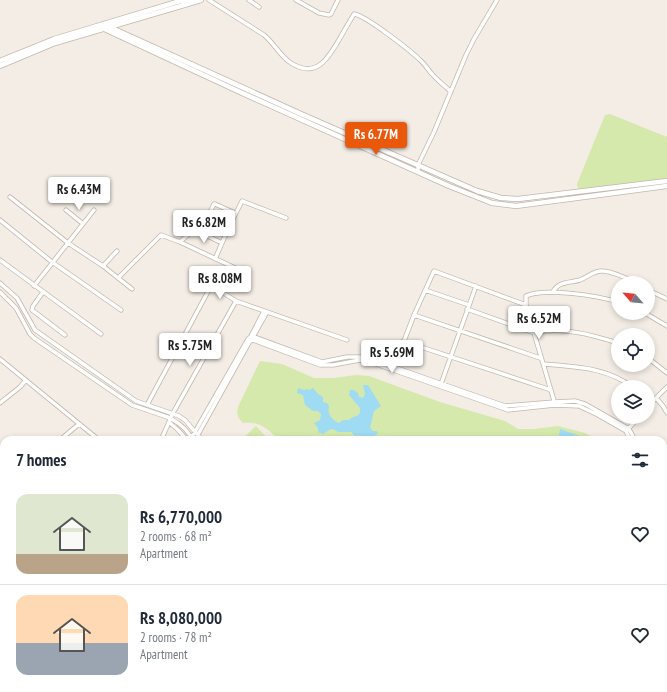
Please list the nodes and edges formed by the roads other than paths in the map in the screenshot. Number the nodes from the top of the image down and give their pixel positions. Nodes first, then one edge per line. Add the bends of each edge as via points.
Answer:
1 (201, 0) edge
2 (209, 0) edge
3 (249, 0) edge
4 (296, 0) edge
5 (338, 0) edge
6 (497, 0) edge
7 (193, 2) junction
8 (259, 7) dead end
9 (104, 26) junction
10 (110, 27) junction
11 (0, 61) edge
12 (0, 66) edge
13 (450, 91) junction
14 (418, 165) junction
15 (418, 172) junction
16 (667, 181) edge
17 (651, 186) junction
18 (667, 186) edge
19 (10, 197) dead end
20 (66, 210) dead end
21 (94, 210) dead end
22 (236, 213) junction
23 (207, 218) junction
24 (286, 218) dead end
25 (0, 220) edge
26 (82, 223) junction
27 (229, 227) junction
28 (195, 230) junction
29 (180, 242) junction
30 (68, 243) junction
31 (222, 243) junction
32 (117, 251) dead end
33 (215, 259) junction
34 (0, 260) edge
35 (52, 262) junction
36 (103, 266) junction
37 (248, 274) dead end
38 (619, 276) edge
39 (118, 278) junction
40 (0, 283) edge
41 (34, 286) junction
42 (476, 286) junction
43 (132, 289) dead end
44 (425, 290) junction
45 (0, 292) edge
46 (44, 292) junction
47 (553, 292) junction
48 (655, 294) edge
49 (611, 300) edge
50 (667, 300) edge
51 (236, 301) junction
52 (526, 305) junction
53 (468, 307) junction
54 (121, 310) dead end
55 (266, 311) junction
56 (414, 315) junction
57 (655, 319) edge
58 (667, 326) edge
59 (459, 330) junction
60 (534, 333) junction
61 (101, 334) dead end
62 (65, 335) dead end
63 (252, 338) junction
64 (348, 340) dead end
65 (404, 341) junction
66 (611, 341) edge
67 (451, 357) junction
68 (540, 358) junction
69 (0, 359) edge
70 (544, 364) junction
71 (655, 364) edge
72 (393, 368) junction
73 (667, 373) edge
74 (26, 380) junction
75 (620, 380) edge
76 (440, 385) junction
77 (667, 387) edge
78 (551, 390) junction
79 (656, 398) joint
80 (0, 402) edge
81 (555, 403) junction
82 (147, 405) junction
83 (173, 413) junction
84 (667, 413) edge
85 (169, 420) junction
86 (79, 424) junction
87 (633, 424) edge
88 (627, 430) junction
89 (195, 431) junction
90 (198, 435) joint
91 (65, 436) edge
92 (94, 436) edge
93 (163, 436) edge
94 (183, 436) edge
95 (191, 436) edge
96 (194, 436) edge
97 (629, 436) edge
98 (632, 436) edge

1 - 7 street
2 - 13 street via 264,35 292,64 310,70 327,60 354,14 357,14 415,55
3 - 8 street
4 - 5 street via 319,13 329,15
6 - 13 street via 474,39
7 - 9 street via 180,1
7 - 10 street
9 - 10 street
9 - 11 street via 54,38
9 - 12 street
9 - 15 street via 240,92
10 - 14 street
13 - 14 street
14 - 15 street
14 - 17 street via 501,198 518,199
15 - 17 street via 492,203 516,206
16 - 17 street
17 - 18 street
19 - 30 street
20 - 26 street
21 - 26 street
22 - 23 street via 214,204
22 - 24 street via 243,201
22 - 27 street
23 - 27 street
23 - 28 street
25 - 35 street
26 - 30 street
27 - 31 street
28 - 29 street
28 - 31 street
29 - 33 street
29 - 39 street via 158,236
30 - 35 street
30 - 36 street
31 - 33 street
32 - 36 street
33 - 37 street
34 - 41 street
35 - 41 street
35 - 54 street
36 - 39 street
38 - 47 street via 600,271 580,280 565,282 557,286
39 - 43 street
40 - 82 street via 17,298 35,330 136,401
41 - 46 street
42 - 44 street via 434,271
42 - 52 street
42 - 53 street
44 - 53 street
44 - 56 street
45 - 85 street via 16,308 34,338 132,405
46 - 61 street
46 - 62 street via 32,310
47 - 49 street
47 - 52 street via 528,295
48 - 50 street
51 - 55 street
51 - 82 street via 213,286 210,287
51 - 83 street
52 - 60 street
53 - 59 street
53 - 60 street
55 - 63 street
55 - 64 street
56 - 59 street
56 - 65 street
57 - 58 street
59 - 67 street
59 - 68 street
60 - 66 street via 561,331 592,335
60 - 68 street
63 - 72 street via 320,365 360,360
63 - 89 street
63 - 90 street
65 - 67 street
65 - 72 street
67 - 76 street
67 - 78 street
68 - 70 street
69 - 74 street
70 - 75 street via 585,368 609,374
70 - 78 street
71 - 73 street
72 - 76 street
74 - 80 street
74 - 86 street
76 - 81 street via 508,410
77 - 79 street
78 - 81 street
79 - 84 street
81 - 88 street via 586,408
82 - 83 street
83 - 85 street
83 - 89 street via 185,420
85 - 93 street
85 - 94 street
85 - 95 street via 185,429
86 - 91 street
86 - 92 street
87 - 88 street
88 - 97 street
88 - 98 street
89 - 90 street
89 - 96 street

